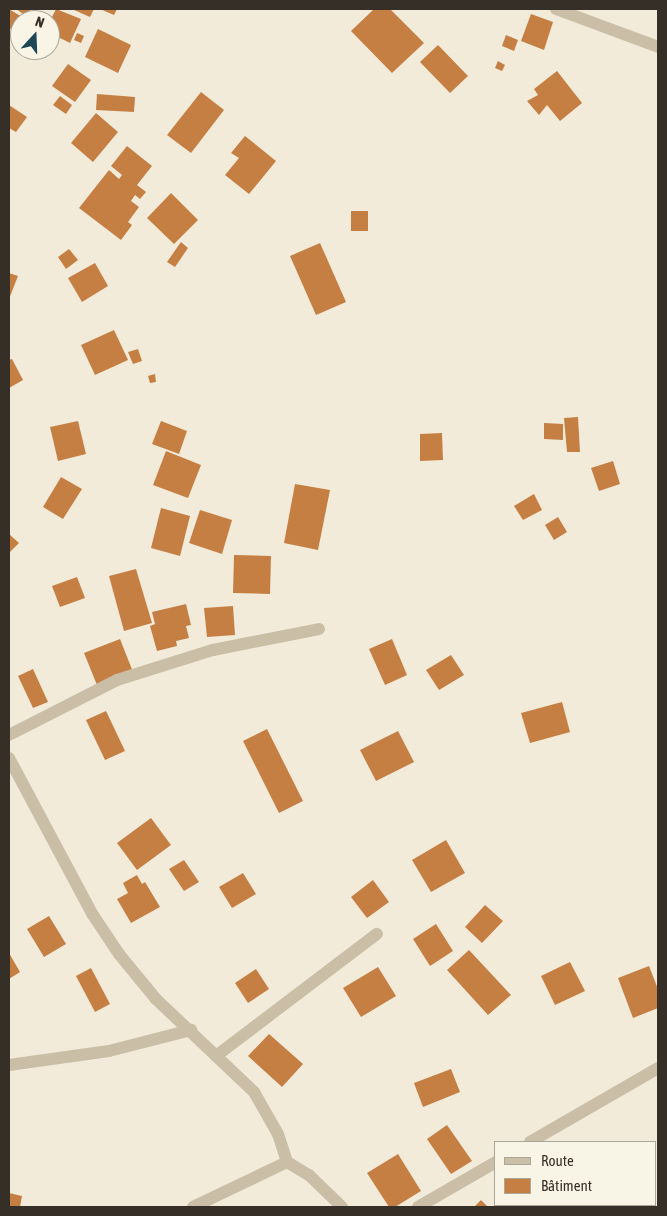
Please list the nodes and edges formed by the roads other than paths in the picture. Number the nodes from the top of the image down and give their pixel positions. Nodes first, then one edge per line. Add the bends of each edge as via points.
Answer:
1 (556, 9) edge
2 (658, 47) edge
3 (318, 629) dead end
4 (9, 735) edge
5 (9, 758) edge
6 (377, 934) dead end
7 (191, 1030) junction
8 (216, 1056) junction
9 (9, 1065) edge
10 (658, 1068) edge
11 (532, 1141) edge
12 (287, 1162) junction
13 (494, 1163) edge
14 (193, 1207) edge
15 (342, 1207) edge
16 (418, 1207) edge

1 - 2 street
3 - 4 street via 213,650 117,680
5 - 7 street via 93,915 118,954 156,999
6 - 8 street
7 - 8 street
7 - 9 street via 109,1052
8 - 12 street via 254,1092
10 - 11 street
12 - 14 street
12 - 15 street via 309,1175
13 - 16 street

